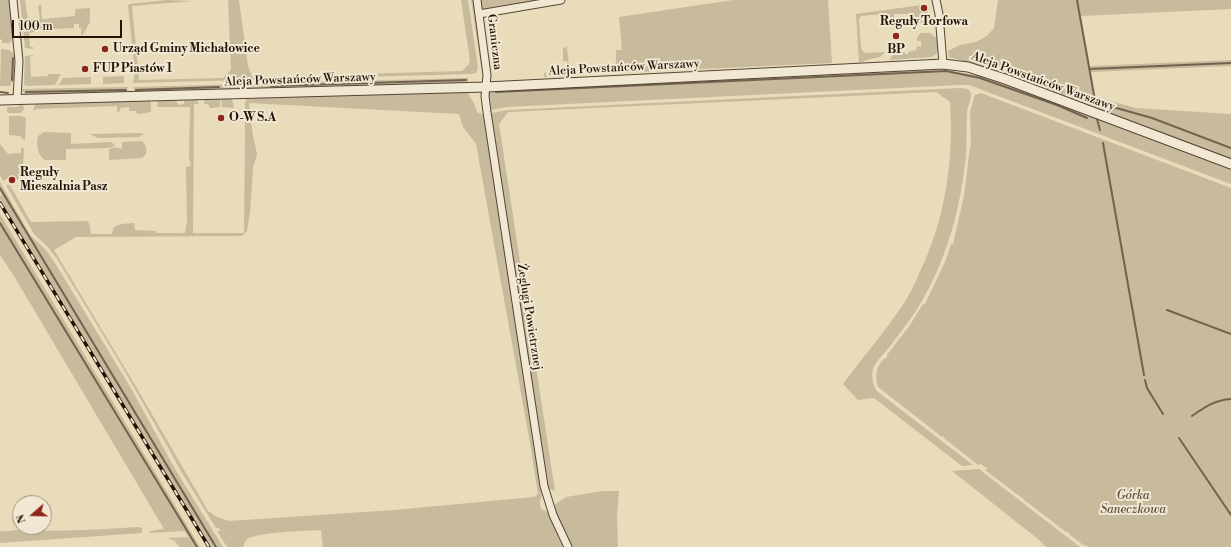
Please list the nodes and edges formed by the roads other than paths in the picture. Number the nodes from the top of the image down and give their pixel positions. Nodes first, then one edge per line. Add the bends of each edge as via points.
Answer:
1 (13, 0) edge
2 (477, 0) edge
3 (561, 0) edge
4 (936, 0) edge
5 (479, 14) junction
6 (943, 64) junction
7 (486, 87) junction
8 (17, 99) junction
9 (0, 100) edge
10 (1231, 164) edge
11 (568, 547) edge

1 - 8 street via 19,61
2 - 5 street, Graniczna
3 - 5 street
4 - 6 street
5 - 7 street, Graniczna via 486,63
6 - 7 street, Aleja Powstańców Warszawy
6 - 10 street, Aleja Powstańców Warszawy via 968,67 1005,79
7 - 8 street, Aleja Powstańców Warszawy
7 - 11 street, Żeglugi Powietrznej via 488,121 544,486 553,515
8 - 9 street, Aleja Powstańców Warszawy

